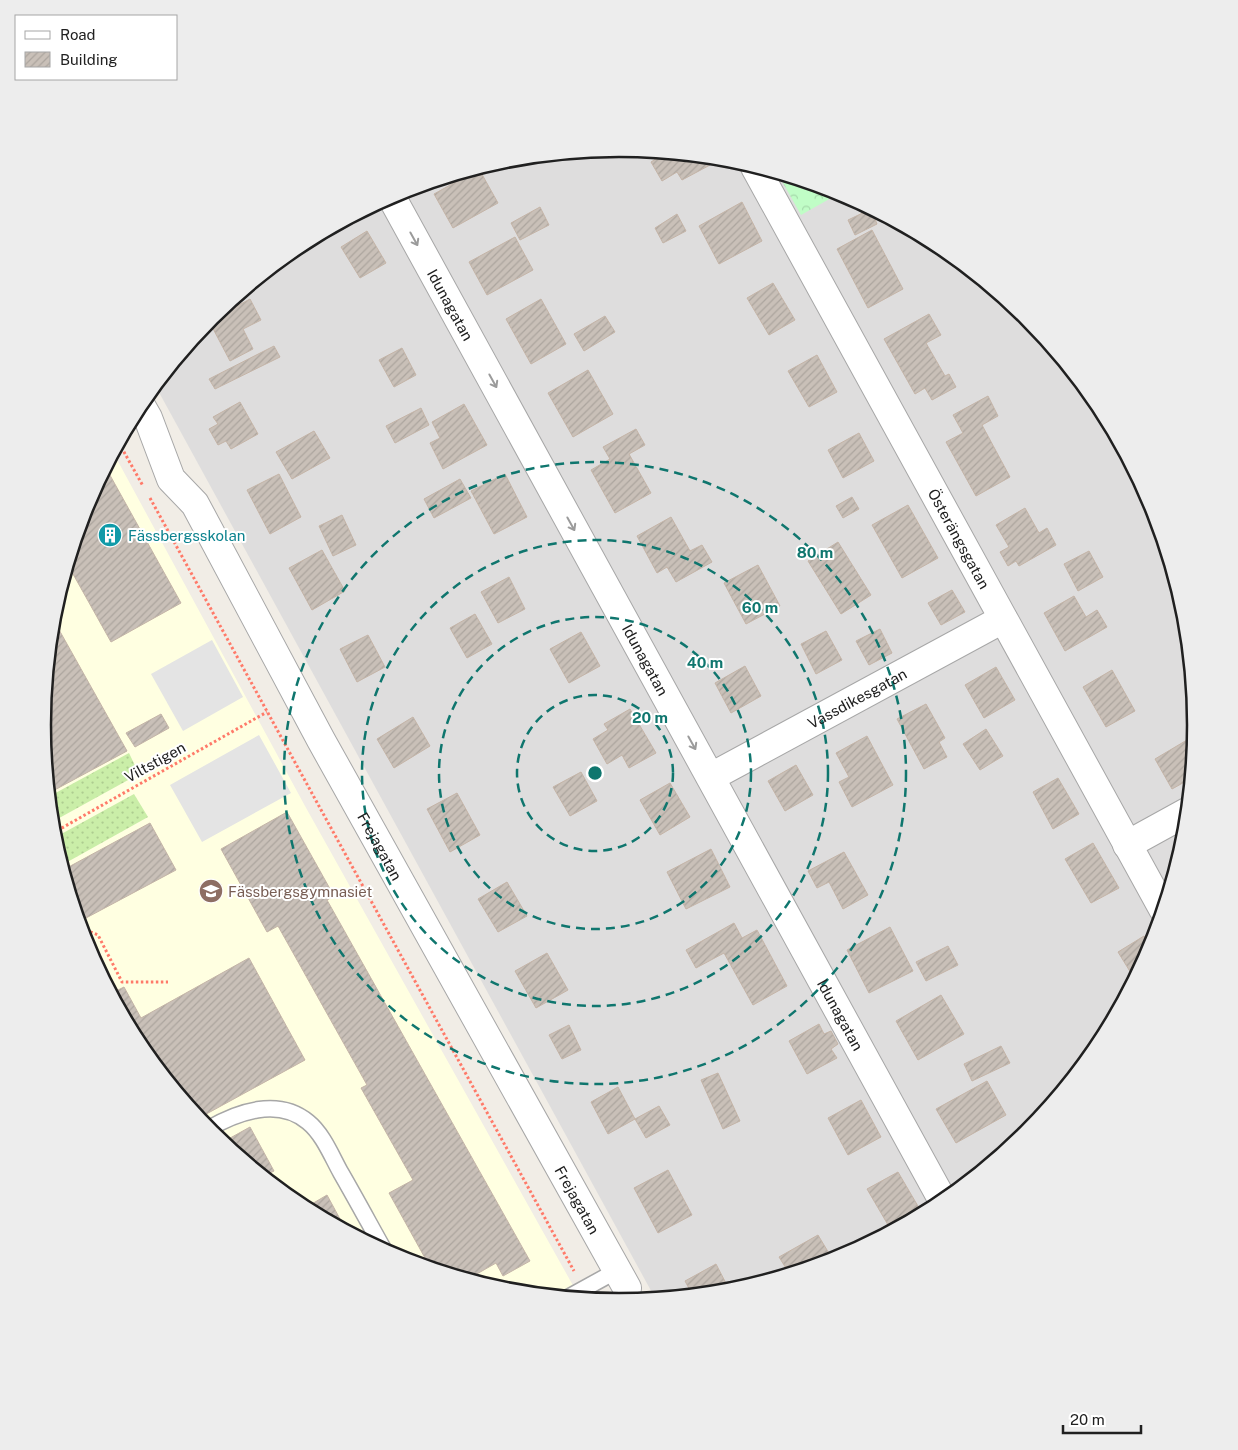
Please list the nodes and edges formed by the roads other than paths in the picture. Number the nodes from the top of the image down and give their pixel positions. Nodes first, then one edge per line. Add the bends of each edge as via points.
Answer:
1 (760, 175) edge
2 (395, 203) edge
3 (145, 413) edge
4 (1003, 618) junction
5 (711, 777) junction
6 (1179, 816) edge
7 (1127, 845) junction
8 (1159, 901) edge
9 (216, 1124) edge
10 (939, 1194) edge
11 (378, 1239) edge
12 (623, 1279) joint
13 (579, 1292) edge

1 - 4 street, Österängsgatan
2 -> 5 street, Idunagatan
3 - 12 street, Frejagatan via 171,479 195,504 321,740
4 - 5 street, Vassdikesgatan
4 - 7 street, Österängsgatan
5 - 10 street, Idunagatan
6 - 7 street
7 - 8 street, Österängsgatan
9 - 11 lane via 252,1110 274,1110 309,1122 323,1140
12 - 13 lane

